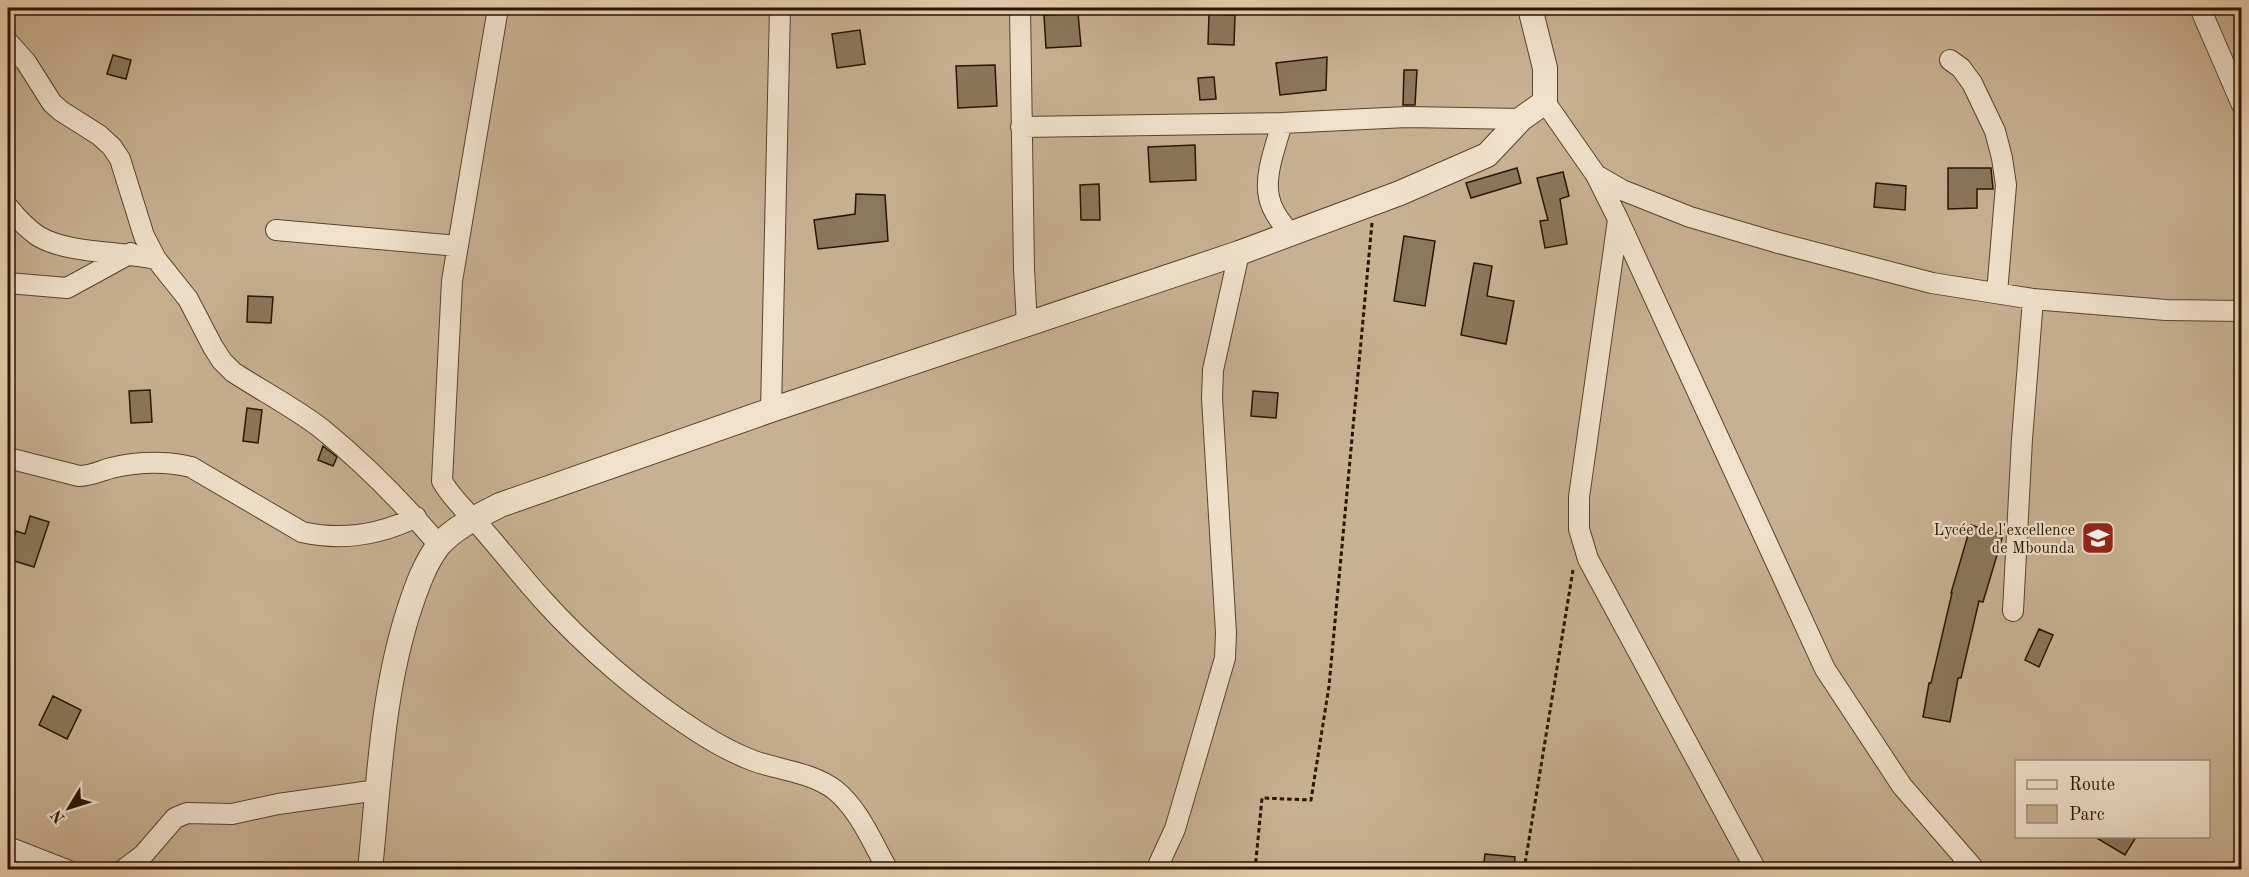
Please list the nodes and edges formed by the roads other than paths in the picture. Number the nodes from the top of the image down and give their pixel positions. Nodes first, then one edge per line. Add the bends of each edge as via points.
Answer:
1 (498, 8) edge
2 (780, 8) edge
3 (1020, 8) edge
4 (1530, 8) edge
5 (2200, 8) edge
6 (8, 42) edge
7 (1950, 60) dead end
8 (1545, 102) junction
9 (2241, 105) edge
10 (1521, 119) junction
11 (1282, 123) junction
12 (1021, 127) junction
13 (1596, 176) junction
14 (8, 207) edge
15 (1618, 219) junction
16 (276, 230) dead end
17 (1290, 234) junction
18 (458, 246) junction
19 (131, 253) junction
20 (1239, 253) junction
21 (156, 259) junction
22 (8, 283) edge
23 (1997, 293) junction
24 (2033, 299) junction
25 (2241, 311) edge
26 (1027, 325) junction
27 (771, 410) junction
28 (8, 458) edge
29 (416, 518) junction
30 (474, 518) junction
31 (439, 545) junction
32 (2013, 611) dead end
33 (378, 790) junction
34 (8, 847) edge
35 (67, 870) edge
36 (123, 870) edge
37 (370, 870) edge
38 (888, 870) edge
39 (1156, 870) edge
40 (1756, 870) edge
41 (1975, 870) edge

1 - 18 street
2 - 27 street
3 - 12 street
4 - 8 street via 1545,68
5 - 9 street
6 - 21 street via 52,103 112,147 120,159 144,236
7 - 23 street via 1972,83 1995,131 2002,158 2006,185
8 - 10 street
8 - 13 street
10 - 11 street via 1407,117
10 - 17 street via 1487,155
11 - 12 street
11 - 17 street via 1268,182 1269,197 1275,214
12 - 26 street
13 - 15 street
13 - 23 street via 1690,217 1775,242 1932,283
14 - 19 street via 38,236 61,246
15 - 40 street via 1579,497 1580,530 1588,558
15 - 41 street via 1825,669 1902,786
16 - 18 street
17 - 20 street
18 - 30 street via 452,281 442,482
19 - 21 street
19 - 22 street via 67,288
20 - 26 street
20 - 39 street via 1213,370 1212,398 1225,658 1175,830
21 - 29 street via 188,299 222,361 233,372 320,428
23 - 24 street
24 - 25 street via 2166,310
24 - 32 street
26 - 27 street
27 - 30 street via 500,505
28 - 29 street via 79,476 137,464 191,467 302,532 317,536 372,534
29 - 31 street
30 - 31 street
30 - 38 street via 543,601 633,685 725,747 836,790 854,811
31 - 33 street via 415,592 392,673
33 - 36 street via 232,814 187,813 175,818 144,855
33 - 37 street
34 - 35 street

